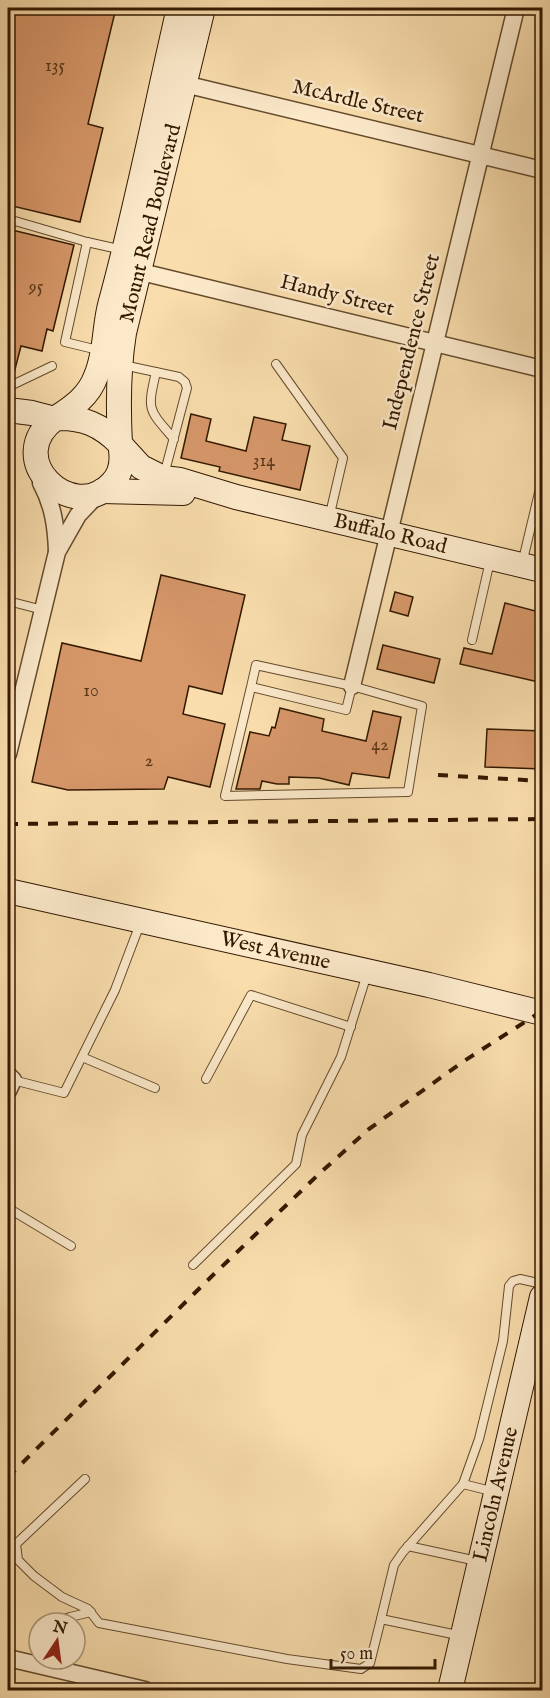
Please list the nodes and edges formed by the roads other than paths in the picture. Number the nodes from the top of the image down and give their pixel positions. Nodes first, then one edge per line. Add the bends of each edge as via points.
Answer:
1 (179, 8) edge
2 (203, 8) edge
3 (516, 8) edge
4 (173, 81) junction
5 (481, 155) junction
6 (543, 170) edge
7 (8, 219) edge
8 (87, 242) junction
9 (128, 263) junction
10 (106, 320) junction
11 (435, 343) junction
12 (94, 350) junction
13 (120, 364) junction
14 (276, 364) dead end
15 (52, 366) dead end
16 (543, 369) edge
17 (156, 372) junction
18 (8, 387) edge
19 (174, 396) dead end
20 (184, 399) junction
21 (8, 410) edge
22 (32, 413) junction
23 (56, 418) junction
24 (174, 439) junction
25 (120, 444) junction
26 (15, 450) dead end
27 (36, 476) junction
28 (163, 478) junction
29 (543, 480) edge
30 (101, 492) junction
31 (236, 497) junction
32 (328, 519) junction
33 (389, 533) junction
34 (57, 552) junction
35 (491, 558) junction
36 (532, 567) edge
37 (8, 601) edge
38 (43, 610) junction
39 (472, 640) dead end
40 (352, 686) junction
41 (251, 687) junction
42 (8, 754) edge
43 (8, 891) edge
44 (141, 921) junction
45 (368, 971) junction
46 (543, 1014) edge
47 (351, 1027) junction
48 (82, 1057) junction
49 (206, 1079) dead end
50 (9, 1082) edge
51 (155, 1089) dead end
52 (8, 1208) edge
53 (71, 1246) dead end
54 (193, 1264) dead end
55 (543, 1284) edge
56 (543, 1297) edge
57 (85, 1479) dead end
58 (463, 1484) junction
59 (496, 1493) junction
60 (408, 1546) junction
61 (480, 1562) junction
62 (90, 1612) junction
63 (87, 1613) edge
64 (381, 1619) junction
65 (463, 1636) junction
66 (8, 1658) edge
67 (27, 1660) edge
68 (75, 1671) edge
69 (145, 1690) edge
70 (450, 1690) edge

1 - 4 main road, Mount Read Boulevard
2 - 4 main road, Mount Read Boulevard
3 - 5 street, Independence Street
4 - 5 street, McArdle Street
4 - 9 main road, Mount Read Boulevard
5 - 6 street, McArdle Street
5 - 11 street, Independence Street
7 - 8 lane
8 - 9 lane
8 - 12 lane via 65,342
9 - 10 main road, Mount Read Boulevard
9 - 11 street, Handy Street
9 - 13 main road, Mount Read Boulevard
10 - 12 main road
10 - 23 main road, Mount Read Boulevard via 96,377 85,396
11 - 16 street, Handy Street
11 - 33 street, Independence Street
12 - 22 main road via 70,388
13 - 17 lane
13 - 25 main road, Mount Read Boulevard
14 - 32 lane via 343,458
15 - 18 lane
17 - 20 lane via 179,377 186,388
17 - 24 lane via 155,392 150,401 152,414
19 - 20 lane
20 - 24 lane
21 - 22 main road
22 - 23 main road
23 - 25 main road via 88,421
23 - 27 main road via 39,429 30,442 27,458
24 - 28 lane
25 - 28 main road, Buffalo Road via 141,467
25 - 30 main road via 120,472
26 - 27 main road
27 - 30 main road via 51,489 70,495
27 - 34 street via 53,512
28 - 31 main road, Buffalo Road
29 - 36 lane
30 - 31 main road, Buffalo Road
30 - 34 street via 78,515
31 - 32 main road, Buffalo Road
32 - 33 main road, Buffalo Road
33 - 35 main road, Buffalo Road
33 - 40 street, Independence Street
34 - 38 street
35 - 36 main road, Buffalo Road
35 - 39 lane
37 - 38 lane
38 - 42 street
40 - 41 lane via 256,665
40 - 41 lane via 346,710
40 - 41 lane via 422,706 408,792 225,796
43 - 44 main road, West Avenue
44 - 45 main road, West Avenue
44 - 48 lane via 115,990
45 - 46 main road, West Avenue
45 - 47 lane
47 - 49 lane via 251,995
47 - 54 lane via 341,1057 302,1135 296,1164
48 - 50 lane via 64,1093
48 - 51 lane
52 - 53 lane
55 - 58 lane via 520,1279 509,1286 500,1352 479,1439
56 - 59 main road, Lincoln Avenue
57 - 62 lane via 16,1544 18,1560 34,1576
58 - 59 lane
58 - 60 lane
59 - 61 main road, Lincoln Avenue
60 - 61 lane
60 - 64 lane via 394,1565
61 - 65 main road, Lincoln Avenue
62 - 63 lane
62 - 64 lane via 99,1623 361,1669 370,1663
64 - 65 lane
65 - 70 main road, Lincoln Avenue
66 - 67 street
68 - 69 street

